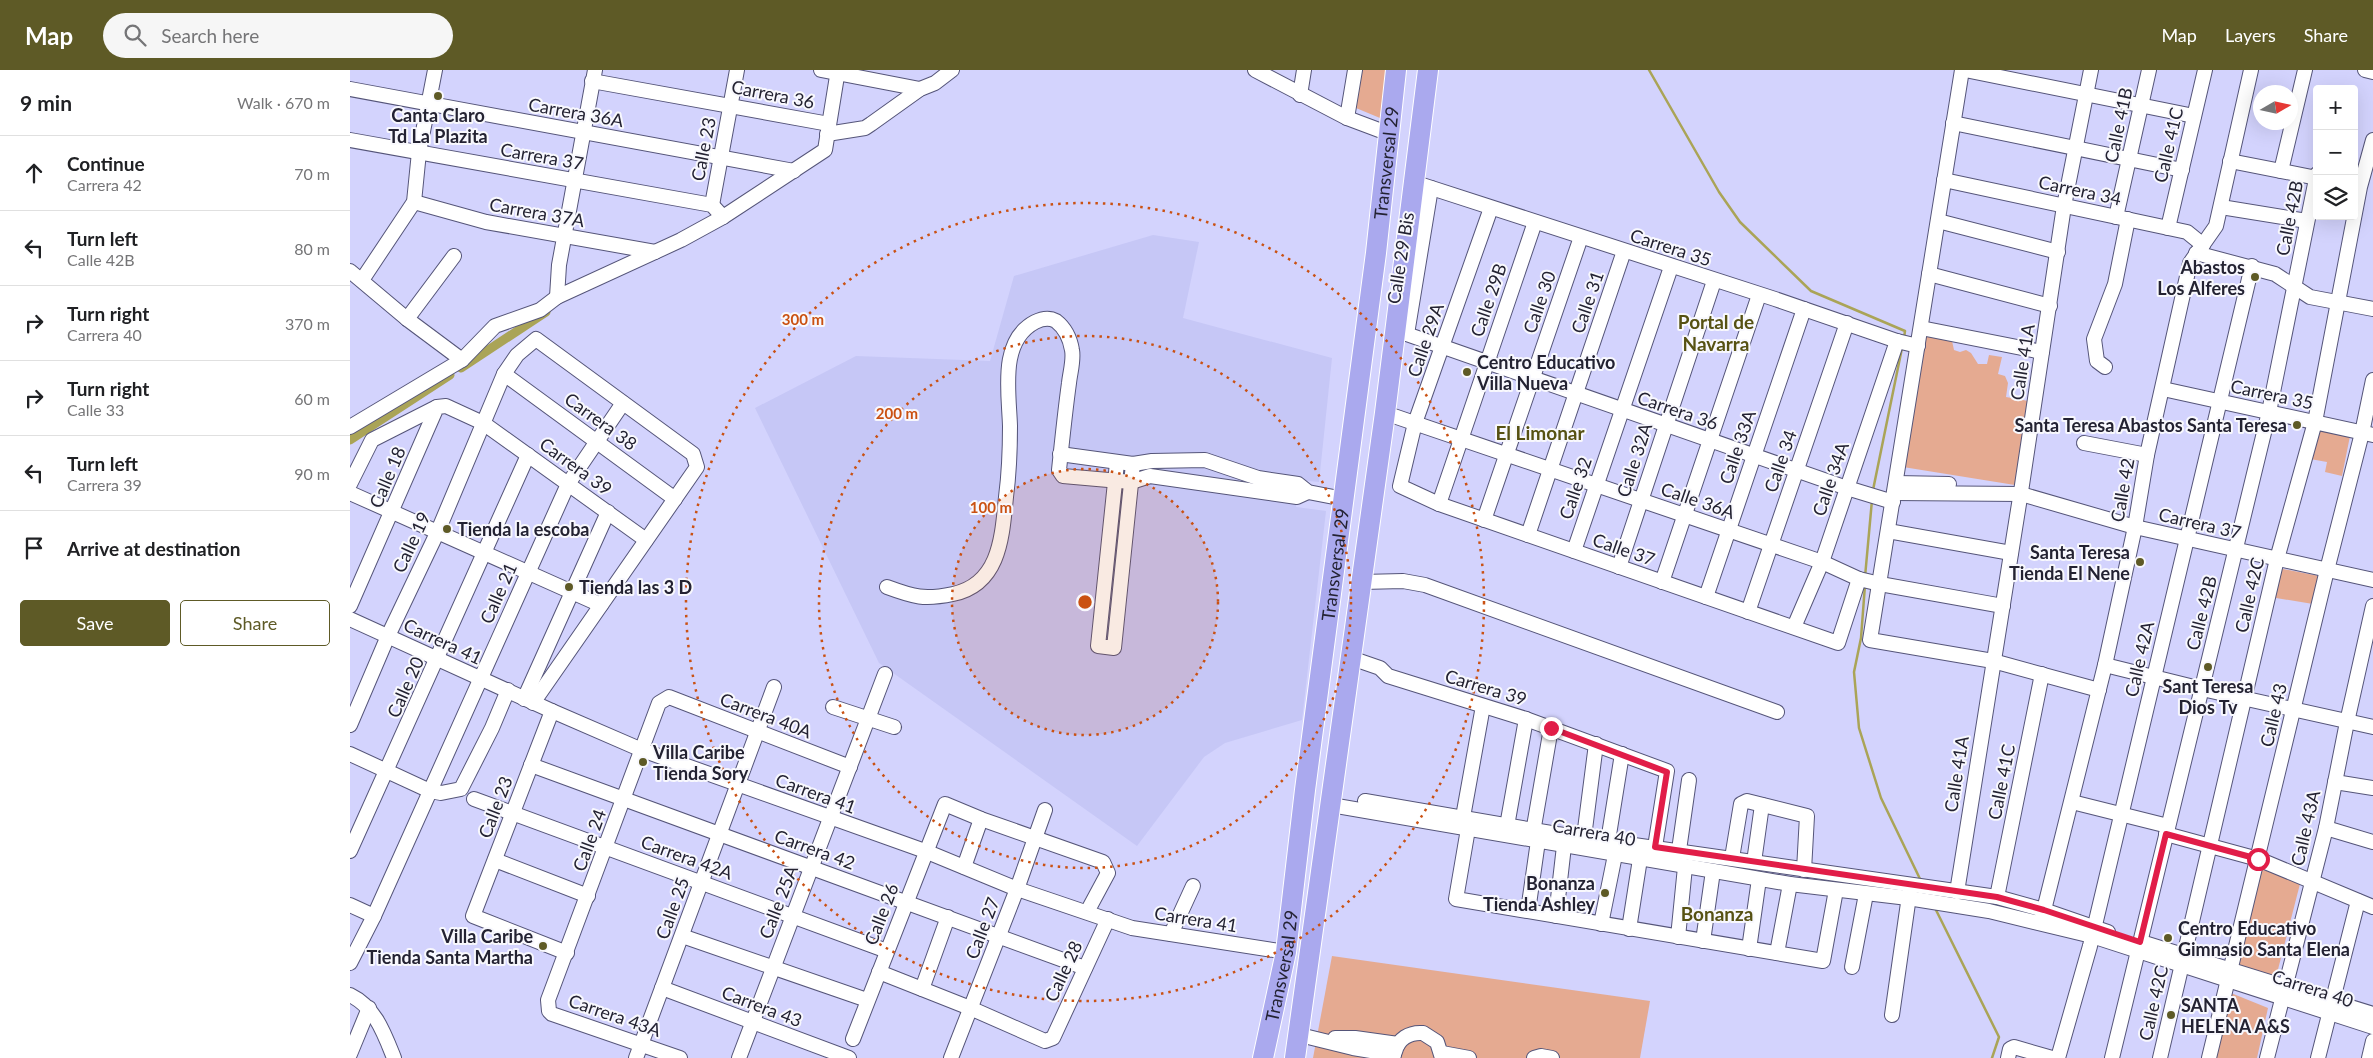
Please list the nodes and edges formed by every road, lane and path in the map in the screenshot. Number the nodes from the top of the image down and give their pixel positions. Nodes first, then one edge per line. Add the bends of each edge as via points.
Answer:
1 (435, 70) edge
2 (737, 70) edge
3 (821, 70) edge
4 (952, 70) edge
5 (1256, 70) edge
6 (1304, 70) edge
7 (1355, 70) edge
8 (1396, 70) edge
9 (1428, 70) edge
10 (1963, 70) edge
11 (2091, 70) edge
12 (2149, 70) edge
13 (2205, 70) edge
14 (2251, 70) edge
15 (2305, 70) edge
16 (2365, 70) edge
17 (838, 72) edge
18 (2373, 72) edge
19 (594, 76) edge
20 (883, 76) edge
21 (936, 76) edge
22 (350, 89) edge
23 (920, 89) junction
24 (1300, 95) junction
25 (2086, 96) junction
26 (428, 103) junction
27 (730, 105) junction
28 (2141, 106) junction
29 (2194, 116) junction
30 (1348, 118) junction
31 (1953, 123) junction
32 (828, 129) junction
33 (584, 132) junction
34 (1387, 133) junction
35 (350, 140) edge
36 (2373, 140) edge
37 (2075, 148) junction
38 (419, 152) junction
39 (721, 157) junction
40 (2130, 160) junction
41 (2230, 161) junction
42 (2182, 170) junction
43 (794, 171) junction
44 (2281, 171) junction
45 (2313, 176) edge
46 (1944, 180) junction
47 (575, 181) junction
48 (1422, 185) junction
49 (2363, 187) edge
50 (2313, 192) edge
51 (414, 202) junction
52 (712, 205) junction
53 (2064, 206) junction
54 (2221, 206) junction
55 (1491, 208) junction
56 (723, 217) junction
57 (2122, 218) junction
58 (1938, 221) junction
59 (2307, 221) junction
60 (1535, 222) junction
61 (2168, 228) junction
62 (564, 236) junction
63 (1581, 237) junction
64 (2199, 249) junction
65 (655, 252) junction
66 (1624, 252) junction
67 (2058, 252) junction
68 (454, 256) dead end
69 (2252, 266) junction
70 (1671, 267) junction
71 (350, 271) edge
72 (1929, 274) junction
73 (362, 280) junction
74 (1714, 281) junction
75 (2294, 286) junction
76 (1758, 295) junction
77 (557, 296) junction
78 (2340, 302) junction
79 (2050, 306) junction
80 (1804, 309) junction
81 (2373, 309) edge
82 (408, 319) junction
83 (1847, 323) junction
84 (1921, 328) junction
85 (1401, 332) junction
86 (1897, 341) junction
87 (1918, 346) junction
88 (1442, 347) junction
89 (2042, 352) junction
90 (462, 360) junction
91 (1487, 362) junction
92 (2106, 366) dead end
93 (504, 374) junction
94 (1532, 378) junction
95 (2373, 380) edge
96 (2163, 389) junction
97 (1576, 394) junction
98 (2220, 401) junction
99 (623, 403) junction
100 (437, 407) junction
101 (1622, 410) junction
102 (2269, 412) junction
103 (1385, 413) junction
104 (2315, 422) junction
105 (483, 423) junction
106 (1416, 423) junction
107 (1666, 425) junction
108 (350, 427) edge
109 (2368, 434) edge
110 (1461, 439) junction
111 (1710, 441) junction
112 (597, 442) junction
113 (2084, 443) dead end
114 (1060, 454) junction
115 (1507, 454) junction
116 (528, 455) junction
117 (2147, 455) junction
118 (1754, 456) junction
119 (1117, 463) junction
120 (1133, 464) junction
121 (1550, 469) junction
122 (1797, 471) junction
123 (1115, 482) junction
124 (1131, 482) junction
125 (350, 484) edge
126 (568, 484) junction
127 (1596, 485) junction
128 (1400, 486) joint
129 (1846, 488) junction
130 (2021, 490) junction
131 (1308, 492) junction
132 (350, 493) edge
133 (1894, 493) junction
134 (675, 499) junction
135 (1344, 499) junction
136 (1641, 500) junction
137 (1439, 504) junction
138 (392, 511) junction
139 (608, 512) junction
140 (1685, 515) junction
141 (1484, 520) junction
142 (2135, 526) junction
143 (1728, 530) junction
144 (438, 531) junction
145 (1888, 531) junction
146 (1528, 535) junction
147 (2187, 539) junction
148 (646, 540) junction
149 (1771, 545) junction
150 (1574, 551) junction
151 (2236, 551) junction
152 (485, 552) junction
153 (2011, 553) junction
154 (2277, 559) junction
155 (1106, 562) junction
156 (1123, 562) junction
157 (1822, 562) junction
158 (1619, 567) junction
159 (2327, 570) junction
160 (528, 572) junction
161 (2373, 580) edge
162 (1869, 581) junction
163 (1362, 582) junction
164 (1662, 582) junction
165 (887, 587) dead end
166 (572, 591) junction
167 (1706, 597) junction
168 (350, 606) edge
169 (601, 606) junction
170 (2002, 606) junction
171 (2373, 606) edge
172 (1748, 612) junction
173 (350, 619) edge
174 (1794, 627) junction
175 (388, 636) junction
176 (1351, 658) junction
177 (438, 659) junction
178 (2367, 659) edge
179 (1993, 661) junction
180 (2105, 665) junction
181 (885, 674) dead end
182 (2042, 674) junction
183 (2154, 677) junction
184 (480, 679) junction
185 (774, 687) dead end
186 (508, 690) junction
187 (2099, 690) junction
188 (2202, 690) junction
189 (669, 698) joint
190 (2244, 699) junction
191 (529, 701) junction
192 (1483, 706) junction
193 (833, 707) dead end
194 (2293, 710) junction
195 (552, 711) junction
196 (1777, 712) dead end
197 (868, 718) junction
198 (1526, 719) junction
199 (2347, 722) junction
200 (350, 725) edge
201 (894, 727) dead end
202 (2373, 727) edge
203 (1551, 728) junction
204 (758, 732) junction
205 (1596, 744) junction
206 (642, 750) junction
207 (350, 754) edge
208 (1622, 754) junction
209 (531, 765) junction
210 (850, 767) junction
211 (388, 771) junction
212 (1689, 780) dead end
213 (2335, 782) junction
214 (738, 785) junction
215 (2373, 788) edge
216 (430, 791) junction
217 (474, 799) dead end
218 (624, 799) junction
219 (1332, 801) junction
220 (2072, 802) junction
221 (1762, 805) junction
222 (1046, 810) dead end
223 (513, 813) junction
224 (2122, 814) junction
225 (830, 818) junction
226 (981, 819) junction
227 (1465, 823) junction
228 (1506, 826) junction
229 (2326, 828) junction
230 (2167, 830) junction
231 (720, 834) junction
232 (1534, 837) junction
233 (1584, 837) junction
234 (1036, 838) junction
235 (1608, 841) junction
236 (2373, 842) edge
237 (1564, 846) junction
238 (2210, 846) junction
239 (606, 847) junction
240 (1655, 847) junction
241 (1679, 850) junction
242 (350, 851) edge
243 (925, 851) junction
244 (1615, 855) junction
245 (1732, 858) junction
246 (1640, 859) junction
247 (2258, 859) junction
248 (495, 860) junction
249 (1754, 862) junction
250 (812, 867) junction
251 (964, 867) junction
252 (1686, 867) junction
253 (1804, 870) junction
254 (1713, 871) junction
255 (1759, 879) junction
256 (702, 882) junction
257 (2311, 882) junction
258 (1790, 884) junction
259 (1193, 886) dead end
260 (1017, 889) junction
261 (1836, 890) junction
262 (1909, 892) junction
263 (1957, 892) junction
264 (1866, 894) junction
265 (588, 896) junction
266 (1997, 897) junction
267 (2358, 901) junction
268 (906, 902) junction
269 (350, 905) edge
270 (2373, 907) edge
271 (1528, 911) junction
272 (1087, 912) junction
273 (374, 916) junction
274 (793, 916) junction
275 (1556, 916) junction
276 (2042, 916) junction
277 (948, 917) junction
278 (1108, 920) junction
279 (1601, 924) junction
280 (1629, 929) junction
281 (2093, 932) junction
282 (1171, 934) junction
283 (682, 936) junction
284 (999, 936) junction
285 (1678, 937) junction
286 (1703, 941) junction
287 (2139, 946) junction
288 (1749, 949) junction
289 (887, 951) junction
290 (1286, 952) junction
291 (567, 953) junction
292 (1777, 953) junction
293 (2183, 960) junction
294 (350, 963) edge
295 (1852, 967) dead end
296 (773, 968) junction
297 (1085, 968) junction
298 (879, 972) junction
299 (2230, 975) junction
300 (662, 988) junction
301 (922, 989) junction
302 (2284, 991) junction
303 (350, 995) edge
304 (548, 1000) joint
305 (867, 1000) junction
306 (2330, 1006) junction
307 (369, 1008) junction
308 (970, 1008) junction
309 (2373, 1014) edge
310 (1892, 1015) dead end
311 (753, 1022) junction
312 (2373, 1026) edge
313 (1308, 1037) junction
314 (852, 1039) dead end
315 (2373, 1041) edge
316 (642, 1044) junction
317 (1396, 1052) edge
318 (2011, 1053) edge
319 (350, 1054) edge
320 (1442, 1056) edge
321 (2270, 1057) edge
322 (394, 1058) edge
323 (636, 1058) edge
324 (680, 1058) edge
325 (739, 1058) edge
326 (849, 1058) edge
327 (951, 1058) edge
328 (1263, 1058) edge
329 (1295, 1058) edge
330 (1466, 1058) edge
331 (1534, 1058) edge
332 (1552, 1058) edge
333 (2052, 1058) edge
334 (2058, 1058) edge
335 (2112, 1058) edge
336 (2160, 1058) edge
337 (2209, 1058) edge
338 (2318, 1058) edge
339 (2369, 1058) edge

1 - 26 street
2 - 27 street, Calle 23
3 - 17 street
4 - 21 street
5 - 24 street
6 - 24 street
7 - 30 street
8 - 34 highway, Transversal 29
9 - 48 highway, Transversal 29
10 - 25 street
10 - 31 street
11 - 25 street, Calle 41A
12 - 28 street, Calle 41B
13 - 29 street, Calle 41C
14 - 41 street, Calle 42
15 - 44 street
16 - 18 street
17 - 20 street
17 - 32 street
19 - 27 street, Carrera 36
19 - 33 street
20 - 23 street
21 - 23 street
22 - 26 street, Carrera 36A
23 - 32 street via 865,128
24 - 30 street
25 - 28 street
25 - 37 street, Calle 41A
26 - 33 street, Carrera 36A
26 - 38 street
27 - 32 street, Carrera 36
27 - 39 street, Calle 23
28 - 29 street
28 - 40 street, Calle 41B
29 - 42 street, Calle 41C
30 - 34 street
31 - 37 street
31 - 46 street
32 - 43 street via 825,150
33 - 39 street, Carrera 36A
33 - 47 street
34 - 135 highway, Transversal 29 via 1376,253
35 - 38 street, Carrera 37
36 - 49 street, Calle 42C
37 - 40 street
37 - 53 street, Calle 41A
38 - 47 street, Carrera 37
38 - 51 street
39 - 43 street, Carrera 36A
39 - 52 street, Calle 23
40 - 42 street
40 - 57 street, Calle 41B
41 - 44 street
41 - 54 street, Calle 42
42 - 61 street, Calle 41C
43 - 56 street
44 - 45 street
46 - 53 street, Carrera 34
46 - 58 street
47 - 52 street, Carrera 37
47 - 62 street
48 - 55 street, Carrera 35
48 - 85 highway, Transversal 29
49 - 78 street, Calle 42C
50 - 59 street, Calle 42B
51 - 62 street, Carrera 37A via 486,222
51 - 73 street
52 - 56 street
53 - 57 street, Carrera 34
53 - 67 street, Calle 41A
54 - 59 street
54 - 64 street, Calle 42 via 2216,226
55 - 60 street, Carrera 35
55 - 88 street, Calle 29A
56 - 65 street
57 - 61 street, Carrera 34
57 - 92 street, Calle 41B via 2115,284 2094,339 2097,361
58 - 67 street
58 - 72 street
59 - 75 street, Calle 42B
60 - 63 street, Carrera 35
60 - 91 street, Calle 29B
61 - 64 street, Carrera 34 via 2187,232
62 - 65 street, Carrera 37A
62 - 77 street
63 - 66 street, Carrera 35
63 - 94 street, Calle 30
64 - 69 street
64 - 96 street, Calle 42 via 2190,264
65 - 77 street
66 - 70 street, Carrera 35
66 - 97 street, Calle 31
67 - 79 street, Calle 41A
68 - 82 street
69 - 75 street via 2275,274
69 - 98 street, Calle 42A
70 - 74 street, Carrera 35
70 - 101 street, Calle 32
71 - 73 street
72 - 79 street
72 - 84 street
73 - 82 street
74 - 76 street, Carrera 35
74 - 107 street, Calle 32A
75 - 78 street via 2310,297
75 - 102 street, Calle 42B
76 - 80 street, Carrera 35
76 - 111 street
77 - 90 street via 540,310 494,326
78 - 81 street
78 - 104 street, Calle 42C
79 - 89 street, Calle 41A
80 - 83 street, Carrera 35
80 - 118 street, Calle 33A
82 - 90 street
83 - 86 street, Carrera 35
83 - 122 street, Calle 34
84 - 87 street
84 - 89 street
85 - 88 street, Carrera 36
85 - 103 highway, Transversal 29
86 - 87 street, Carrera 35
86 - 129 street, Calle 34A
87 - 133 street
88 - 91 street, Carrera 36
88 - 106 street, Calle 29A
89 - 130 street, Calle 41A
90 - 108 street
91 - 94 street, Carrera 36
91 - 110 street, Calle 29B
93 - 99 street via 517,355 536,339
93 - 105 street, Calle 19
93 - 112 street, Carrera 38
94 - 97 street, Carrera 36
94 - 115 street, Calle 30
95 - 109 street, Calle 43
96 - 98 street, Carrera 35
96 - 117 street, Calle 42
97 - 101 street, Carrera 36
97 - 121 street, Calle 31
98 - 102 street, Carrera 35
98 - 147 street, Calle 42A
99 - 112 street, Calle 21
99 - 134 street via 693,454 696,472
100 - 105 street via 446,406
100 - 125 street via 372,440
100 - 138 street, Calle 18
101 - 107 street, Carrera 36
101 - 127 street, Calle 32
102 - 104 street, Carrera 35
102 - 151 street, Calle 42B
103 - 106 street, Calle 36A
103 - 163 highway, Transversal 29
104 - 109 street, Carrera 35
104 - 154 street, Calle 42C
105 - 116 street, Carrera 39
105 - 144 street, Calle 19
106 - 110 street, Calle 36A
106 - 128 street, Calle 29A
107 - 111 street, Carrera 36
107 - 136 street, Calle 32A
109 - 159 street, Calle 43
110 - 115 street, Calle 36A
110 - 137 street, Calle 29B
111 - 118 street, Carrera 36
111 - 140 street
112 - 126 street, Calle 21
112 - 134 street, Carrera 38
113 - 117 street
114 - 119 street
114 - 123 street via 1059,470 1063,476
114 - 165 street via 1073,351 1065,328 1053,319 1041,319 1024,328 1016,339 1011,357 1009,471 1002,544 990,568 966,591 946,596 926,599
115 - 121 street, Calle 36A
115 - 141 street, Calle 30
116 - 126 street, Carrera 39
116 - 152 street, Calle 20
117 - 142 street, Calle 42
118 - 122 street, Carrera 36
118 - 143 street, Calle 33A
119 - 120 street
119 - 123 street
120 - 124 street
120 - 131 street via 1205,460 1258,478 1298,484
121 - 127 street, Calle 36A
121 - 146 street, Calle 31
122 - 129 street, Carrera 36
122 - 149 street, Calle 34
123 - 124 street
123 - 155 street
124 - 131 street via 1150,476 1297,497
124 - 156 street
126 - 139 street, Carrera 39
126 - 160 street, Calle 21
127 - 136 street, Calle 36A
127 - 150 street, Calle 32
128 - 137 street, Calle 37
129 - 133 street, Carrera 36
129 - 157 street, Calle 34A
130 - 133 street, Carrera 37
130 - 142 street, Carrera 37
130 - 153 street, Calle 41A
131 - 135 street
132 - 138 street
133 - 145 street
134 - 148 street
135 - 290 highway, Transversal 29
136 - 140 street, Calle 36A
136 - 158 street, Calle 32A
137 - 141 street, Calle 37
138 - 144 street
138 - 168 street, Calle 18
139 - 148 street, Carrera 39
139 - 166 street
140 - 143 street, Calle 36A
140 - 164 street
141 - 146 street, Calle 37
142 - 147 street, Carrera 37
142 - 180 street, Calle 42
143 - 149 street, Calle 36A
143 - 167 street, Calle 33A
144 - 152 street
144 - 175 street, Calle 19
145 - 153 street
145 - 162 street
146 - 150 street, Calle 37
147 - 151 street, Carrera 37
147 - 183 street, Calle 42A
148 - 169 street
149 - 157 street, Calle 36A
149 - 172 street, Calle 34
150 - 158 street, Calle 37
151 - 154 street, Carrera 37
151 - 188 street, Calle 42B
152 - 160 street
152 - 177 street, Calle 20
153 - 170 street, Calle 41A
154 - 159 street, Carrera 37
154 - 190 street, Calle 42C
155 - 156 street
155 - 156 street via 1098,646 1114,648
157 - 162 street, Calle 36A
157 - 174 street, Calle 34A
158 - 164 street, Calle 37
159 - 161 street, Carrera 37
159 - 194 street, Calle 43
160 - 166 street
160 - 184 street, Calle 21
162 - 170 street, Calle 36A
162 - 174 street, Calle 37 via 1838,643
162 - 179 street via 1870,640
163 - 176 highway, Transversal 29
163 - 196 street via 1403,581 1425,585
164 - 167 street, Calle 37
166 - 169 street
166 - 191 street
167 - 172 street, Calle 37
169 - 191 street
170 - 179 street, Calle 41A
171 - 178 street, Calle 43A
172 - 174 street, Calle 37
173 - 175 street, Carrera 41
175 - 177 street, Carrera 41
175 - 200 street, Calle 19
176 - 192 street, Carrera 39 via 1380,668 1388,676
176 - 219 highway, Transversal 29
177 - 184 street, Carrera 41
177 - 211 street, Calle 20
178 - 199 street, Calle 43A
179 - 182 street
179 - 263 street, Calle 41A
180 - 183 street
180 - 187 street, Calle 42
181 - 197 street, Calle 25A
182 - 187 street
182 - 266 street, Calle 41C
183 - 188 street
183 - 224 street, Calle 42A
184 - 186 street, Carrera 41
184 - 216 street, Calle 21
185 - 204 street, Calle 25
186 - 191 street, Carrera 41
186 - 216 street via 461,790
187 - 220 street, Calle 42
188 - 190 street
188 - 230 street, Calle 42B
189 - 204 street, Carrera 40A
189 - 206 street, Calle 24 via 659,703
190 - 194 street
190 - 238 street, Calle 42C
191 - 195 street, Carrera 41
192 - 198 street, Carrera 39
192 - 227 street
193 - 197 street
194 - 199 street
194 - 247 street, Calle 43
195 - 206 street, Carrera 41
195 - 209 street, Calle 23
197 - 201 street
197 - 210 street, Calle 25A
198 - 203 street, Carrera 39
198 - 228 street
199 - 202 street
199 - 213 street, Calle 43A
203 - 205 street, Carrera 39
203 - 232 street
204 - 210 street, Carrera 40A
204 - 214 street, Calle 25
205 - 208 street, Carrera 39
205 - 233 street
206 - 214 street, Carrera 41
206 - 218 street, Calle 24
207 - 211 street
208 - 235 street
208 - 240 street, Carrera 39 via 1667,772
209 - 218 street, Carrera 42
209 - 223 street, Calle 23
210 - 225 street, Calle 25A
211 - 216 street
211 - 242 street, Calle 20
212 - 241 street
213 - 215 street
213 - 229 street, Calle 43A
214 - 225 street, Carrera 41
214 - 231 street, Calle 25
216 - 273 street, Calle 21
217 - 223 street, Carrera 42A
218 - 231 street, Carrera 42
218 - 239 street, Calle 24
219 - 227 street, Carrera 40
219 - 313 highway, Transversal 29
220 - 224 street
220 - 276 street, Calle 42
221 - 245 street via 1747,801 1741,804
221 - 249 street
221 - 253 street via 1807,816
222 - 234 street, Calle 27
223 - 239 street, Carrera 42A
223 - 248 street, Calle 23
224 - 230 street
224 - 281 street, Calle 42A
225 - 243 street, Carrera 41
225 - 250 street, Calle 25A
226 - 234 street
226 - 243 street, Calle 26 via 945,804
226 - 251 street
227 - 228 street, Carrera 40
227 - 232 street, Carrera 40
227 - 271 street via 1456,898
228 - 232 street, Carrera 40
229 - 236 street
229 - 257 street, Calle 43A
230 - 238 street
230 - 287 street, Calle 42B
231 - 250 street, Carrera 42
231 - 256 street, Calle 25
232 - 233 street, Carrera 40
232 - 237 street, Carrera 40
232 - 271 street
233 - 235 street, Carrera 40
234 - 260 street, Calle 27
234 - 272 street via 1102,862 1108,873
235 - 240 street, Carrera 40
237 - 244 street, Carrera 40
237 - 275 street
238 - 247 street
238 - 293 street, Calle 42C
239 - 256 street, Carrera 42A
239 - 265 street, Calle 24
240 - 241 street, Carrera 40
241 - 245 street, Carrera 40
243 - 251 street, Carrera 41
243 - 268 street, Calle 26
244 - 246 street, Carrera 40
244 - 279 street
245 - 249 street, Carrera 40
246 - 252 street, Carrera 40
246 - 280 street
247 - 257 street
247 - 299 street, Calle 43
248 - 265 street
248 - 291 street, Calle 23 via 474,916
249 - 253 street, Carrera 40
250 - 268 street, Carrera 42
250 - 274 street, Calle 25A
251 - 260 street, Carrera 41
252 - 254 street, Carrera 40
252 - 285 street
253 - 262 street, Carrera 40
254 - 255 street, Carrera 40
254 - 286 street
255 - 258 street, Carrera 40
255 - 288 street
256 - 274 street, Carrera 42A
256 - 283 street, Calle 25
257 - 267 street
257 - 302 street, Calle 43A
258 - 261 street, Carrera 40
258 - 292 street
259 - 282 street
260 - 272 street, Carrera 41
260 - 284 street, Calle 27
261 - 264 street, Carrera 40
261 - 292 street via 1823,961
262 - 263 street, Carrera 40
262 - 264 street, Carrera 40
262 - 276 street, Carrera 40 via 1988,911
262 - 310 street
263 - 266 street, Carrera 40
264 - 295 street
265 - 291 street, Calle 24
266 - 276 street, Carrera 40
267 - 270 street
267 - 306 street
268 - 277 street, Carrera 42
268 - 289 street, Calle 26
269 - 273 street
271 - 275 street
272 - 278 street, Carrera 41
273 - 294 street, Calle 21
274 - 289 street, Carrera 42A
274 - 296 street, Calle 25A
275 - 279 street
276 - 281 street, Carrera 40
277 - 284 street, Carrera 42
277 - 301 street
278 - 282 street, Carrera 41 via 1132,928
278 - 297 street, Calle 28
279 - 280 street
280 - 285 street
281 - 287 street, Carrera 40
281 - 334 street, Calle 42A
282 - 290 street, Carrera 41
283 - 296 street
283 - 300 street, Calle 25
284 - 297 street, Carrera 42
284 - 308 street, Calle 27
285 - 286 street
286 - 288 street
287 - 293 street, Carrera 40
287 - 335 street, Calle 42B
288 - 292 street
289 - 298 street, Calle 26
290 - 328 highway, Transversal 29
291 - 304 street, Calle 24
293 - 299 street, Carrera 40
293 - 336 street, Calle 42C
296 - 305 street
296 - 311 street, Calle 25A
297 - 308 street, Calle 28 via 1053,1038 1046,1041
298 - 301 street
298 - 305 street, Calle 26
299 - 302 street, Carrera 40
299 - 337 street, Calle 43
300 - 311 street, Carrera 43
300 - 316 street, Calle 25
301 - 308 street
302 - 306 street, Carrera 40
302 - 321 street, Calle 43A
303 - 307 street
304 - 316 street, Carrera 43A via 552,1014
305 - 314 street, Calle 26
306 - 309 street, Carrera 40
306 - 312 street, Carrera 40
306 - 338 street
307 - 319 street
307 - 322 street via 379,1022
308 - 327 street, Calle 27
311 - 325 street, Calle 25A
311 - 326 street, Carrera 43
313 - 317 street
313 - 329 highway, Transversal 29
315 - 339 street
316 - 323 street, Calle 25
316 - 324 street, Carrera 43A
317 - 320 street via 1406,1036 1423,1033 1433,1038
318 - 333 street
320 - 330 street
331 - 332 street

